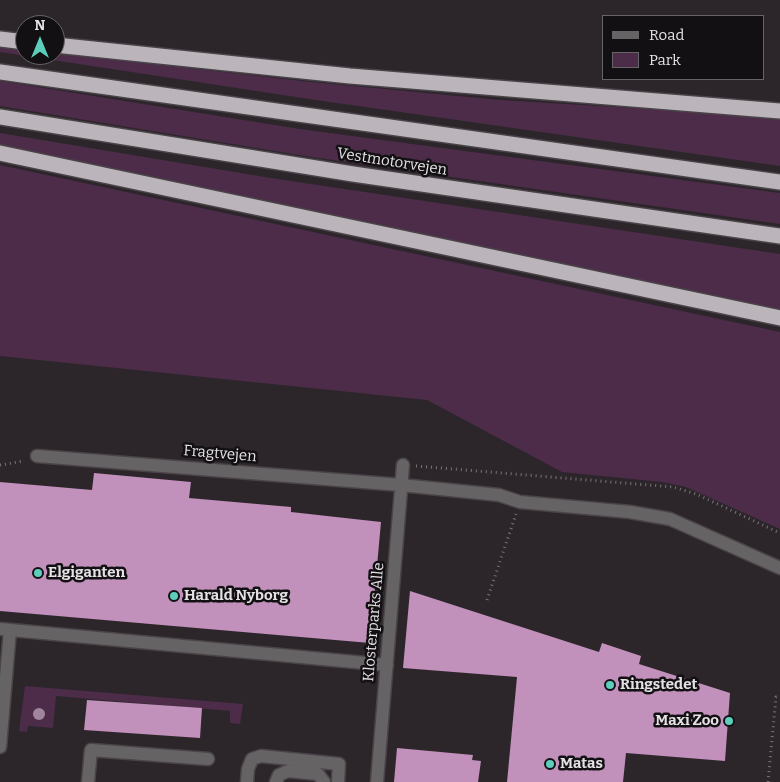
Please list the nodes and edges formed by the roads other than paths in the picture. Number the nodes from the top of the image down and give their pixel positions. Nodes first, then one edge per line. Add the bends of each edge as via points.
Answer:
1 (0, 39) edge
2 (15, 41) edge
3 (65, 46) edge
4 (0, 72) edge
5 (780, 111) edge
6 (0, 117) edge
7 (0, 153) edge
8 (780, 182) edge
9 (780, 236) edge
10 (780, 318) edge
11 (37, 456) road end
12 (403, 464) road end
13 (401, 485) junction
14 (780, 568) edge
15 (5, 629) edge
16 (387, 665) junction
17 (0, 747) edge
18 (208, 759) dead end
19 (88, 782) edge
20 (247, 782) edge
21 (276, 782) edge
22 (324, 782) edge
23 (338, 782) edge
24 (377, 782) edge

1 - 2 highway
3 - 5 highway via 360,77
4 - 8 highway
6 - 9 highway, Vestmotorvejen via 353,174
7 - 10 highway
11 - 13 street, Fragtvejen
12 - 13 street, Klosterparks Alle
13 - 14 street, Fragtvejen via 499,495 520,502 630,512 670,520
13 - 16 street, Klosterparks Alle
15 - 16 street
15 - 17 street
16 - 24 street, Klosterparks Alle
18 - 19 street via 91,750
20 - 23 street via 252,759 262,756 339,764
21 - 22 street via 279,775 288,771 318,774

